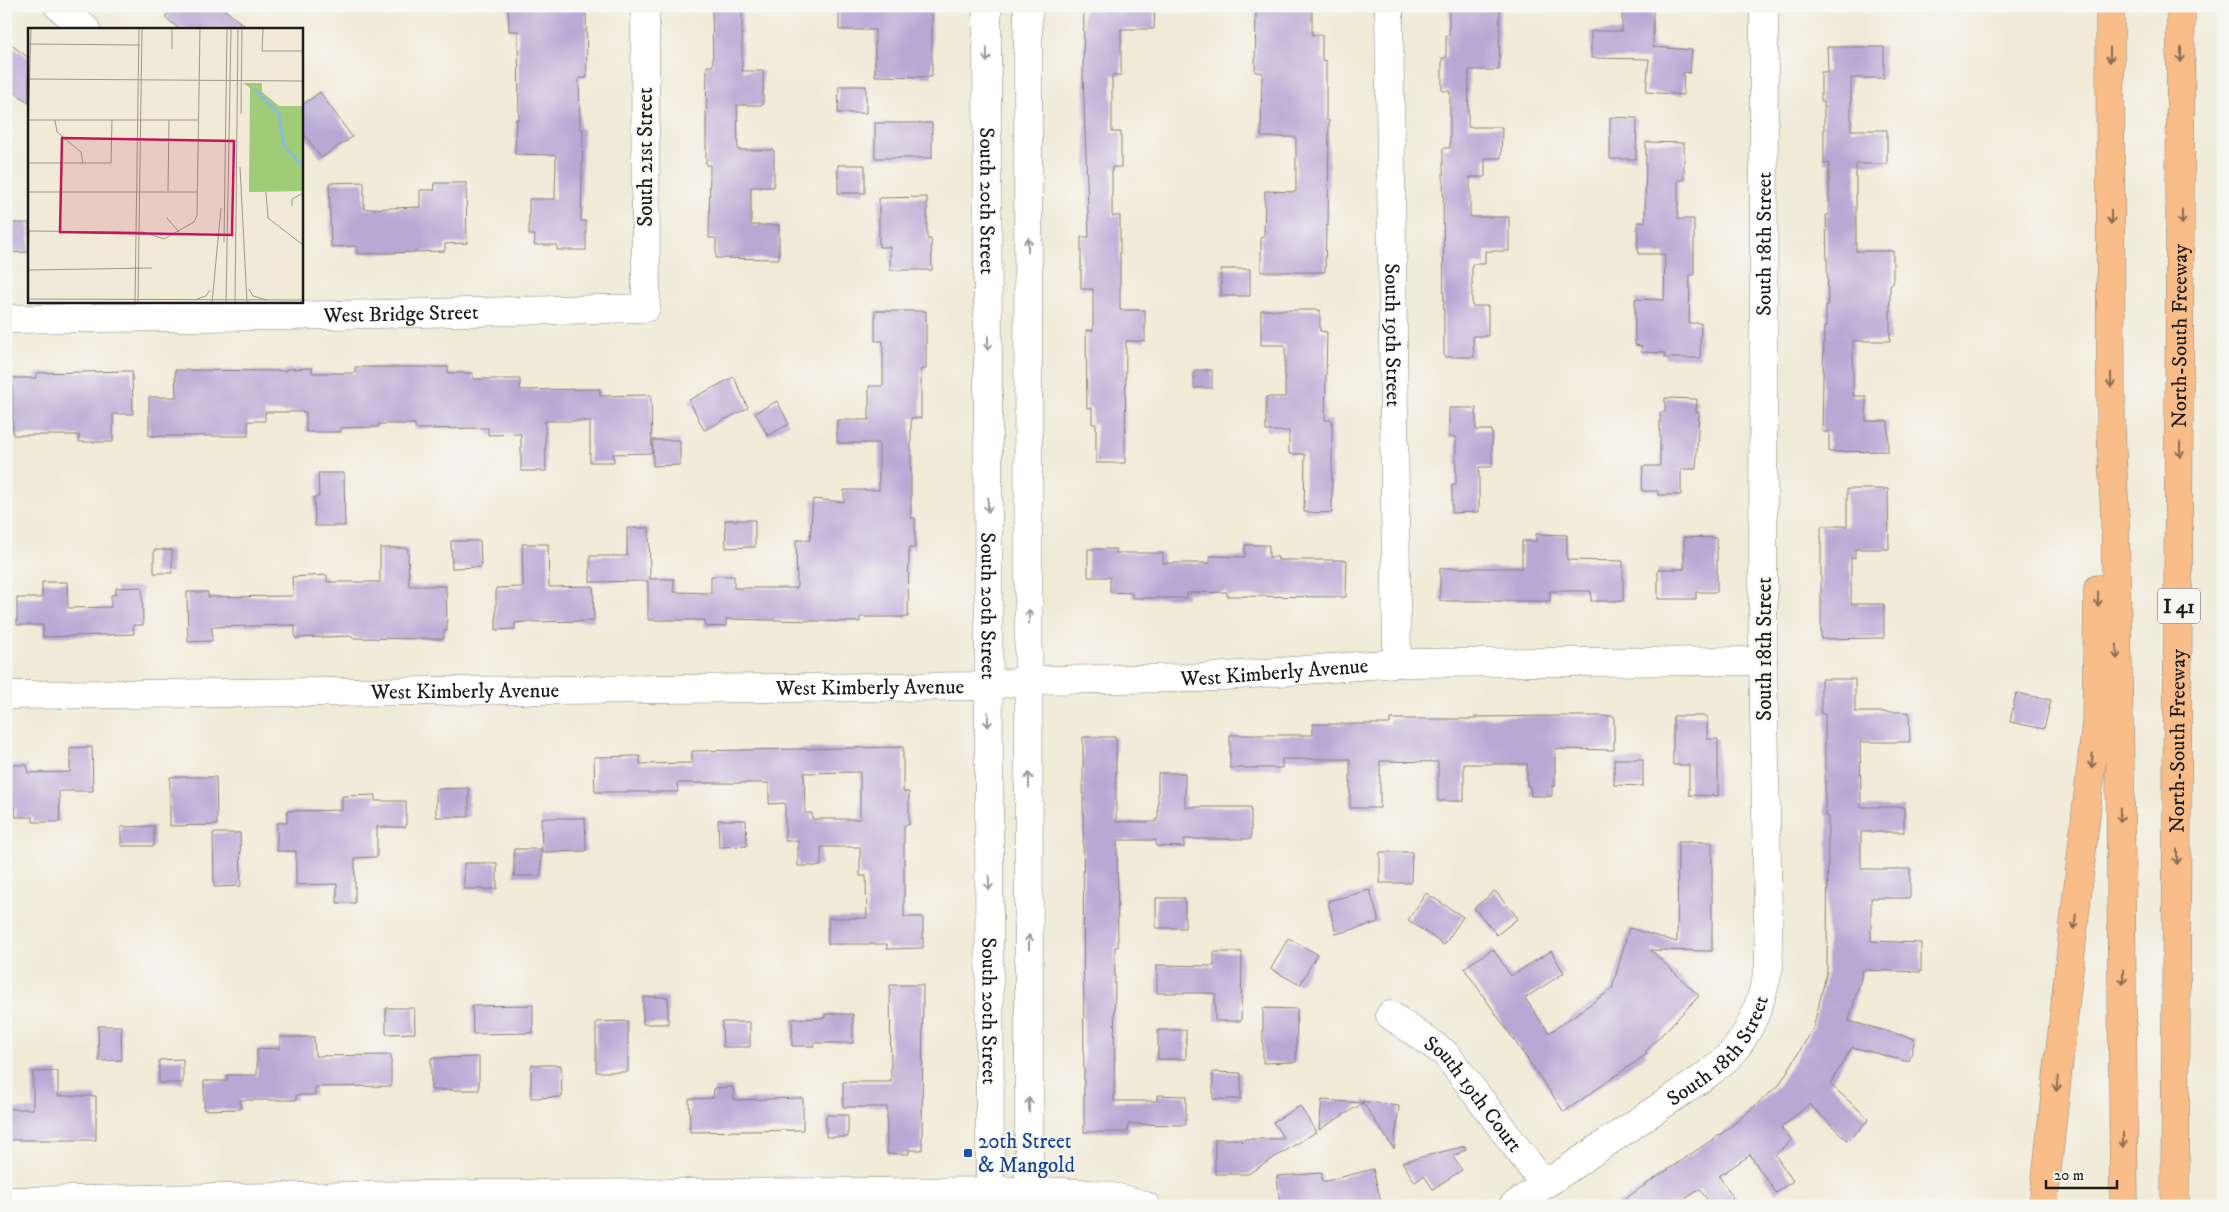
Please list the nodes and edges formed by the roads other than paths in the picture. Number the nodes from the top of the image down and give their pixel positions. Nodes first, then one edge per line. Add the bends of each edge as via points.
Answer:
1 (58, 6) edge
2 (645, 6) edge
3 (987, 6) edge
4 (1028, 6) edge
5 (1389, 6) edge
6 (1764, 6) edge
7 (2110, 6) edge
8 (2181, 6) edge
9 (85, 28) edge
10 (646, 308) joint
11 (286, 309) edge
12 (6, 319) edge
13 (2111, 428) junction
14 (1763, 661) junction
15 (1397, 663) junction
16 (1029, 680) junction
17 (988, 686) junction
18 (6, 695) edge
19 (1390, 1015) dead end
20 (1544, 1184) junction
21 (990, 1199) edge
22 (1029, 1199) edge
23 (6, 1201) edge
24 (1146, 1206) edge
25 (1513, 1206) edge
26 (2043, 1206) edge
27 (2124, 1206) edge
28 (2175, 1206) edge

1 - 9 street
2 - 10 street, South 21st Street
3 -> 17 street, South 20th Street
16 -> 4 street, South 20th Street
5 - 15 street, South 19th Street
6 - 14 street, South 18th Street
7 -> 13 highway
8 -> 28 highway, North-South Freeway / I 41
10 - 11 street, West Bridge Street
11 - 12 street, West Bridge Street
13 -> 26 highway via 2100,484 2096,723
13 -> 27 highway via 2120,759
14 - 15 street, West Kimberly Avenue
14 - 20 street, South 18th Street via 1769,967 1762,997 1747,1031 1729,1056 1701,1079
15 - 16 street, West Kimberly Avenue via 1200,678
16 - 17 street, West Kimberly Avenue
22 -> 16 street, South 20th Street
17 - 18 street, West Kimberly Avenue
17 -> 21 street, South 20th Street
19 - 20 street, South 19th Court via 1446,1054
20 - 25 street, South 18th Street
21 - 22 street
21 - 23 street via 495,1194
22 - 24 street via 1087,1194

